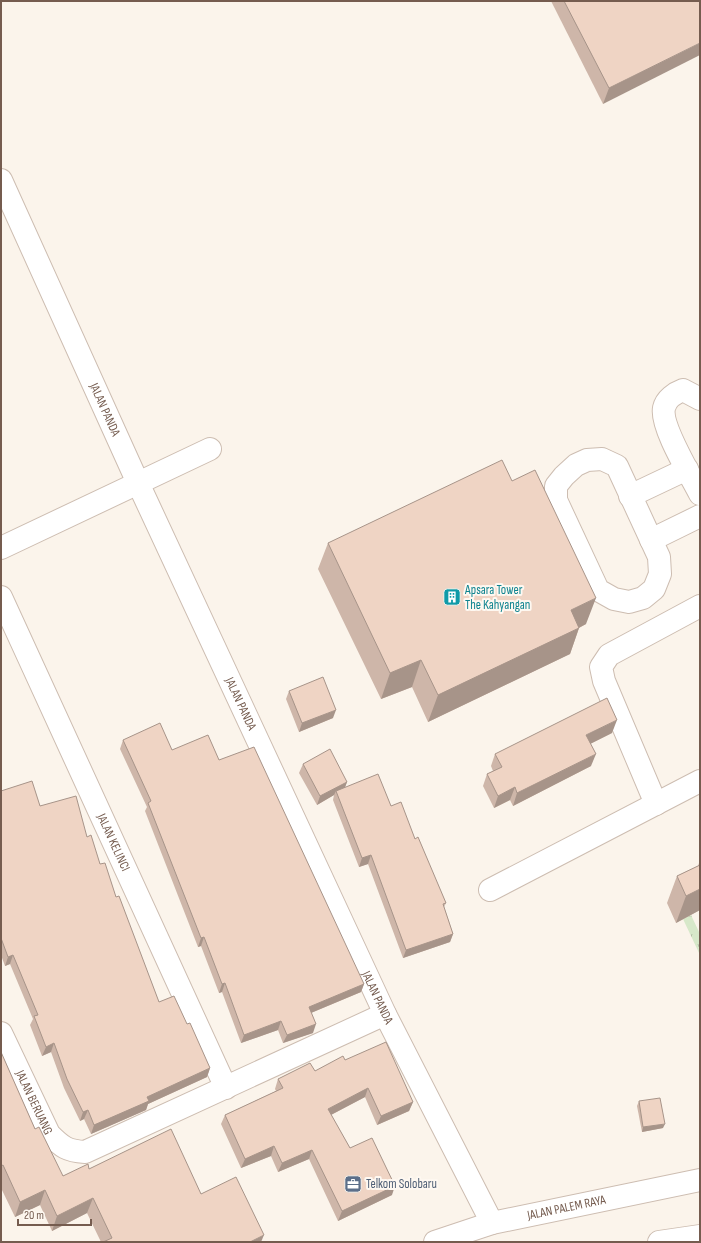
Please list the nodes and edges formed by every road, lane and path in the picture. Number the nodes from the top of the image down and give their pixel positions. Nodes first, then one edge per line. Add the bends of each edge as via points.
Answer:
1 (1, 180) edge
2 (700, 399) edge
3 (210, 450) dead end
4 (687, 469) junction
5 (138, 483) junction
6 (700, 494) edge
7 (630, 496) junction
8 (700, 516) edge
9 (651, 540) junction
10 (1, 548) edge
11 (1, 597) edge
12 (700, 606) edge
13 (700, 781) edge
14 (656, 804) junction
15 (490, 890) dead end
16 (385, 1014) junction
17 (1, 1033) edge
18 (226, 1088) junction
19 (700, 1180) edge
20 (492, 1223) junction
21 (690, 1239) edge
22 (435, 1242) edge
23 (659, 1242) edge

1 - 5 street, JALAN PANDA
2 - 4 street via 683,390 673,394 664,408 664,424
3 - 5 street
4 - 6 street
4 - 7 street
5 - 10 street
5 - 16 street, JALAN PANDA
7 - 9 street
7 - 9 street via 616,466 602,459 587,460 576,465 556,486 556,500 598,590 614,599 629,602 643,598 654,589 660,574 659,557
8 - 9 street
11 - 18 street, JALAN KELINCI
12 - 14 street via 609,655 601,667 604,681
13 - 14 street
14 - 15 street
16 - 18 street
16 - 20 street, JALAN PANDA
17 - 18 street, JALAN BERUANG via 49,1134 70,1151 85,1152
19 - 20 street, JALAN PALEM RAYA
20 - 22 street, JALAN PALEM RAYA
21 - 23 street

